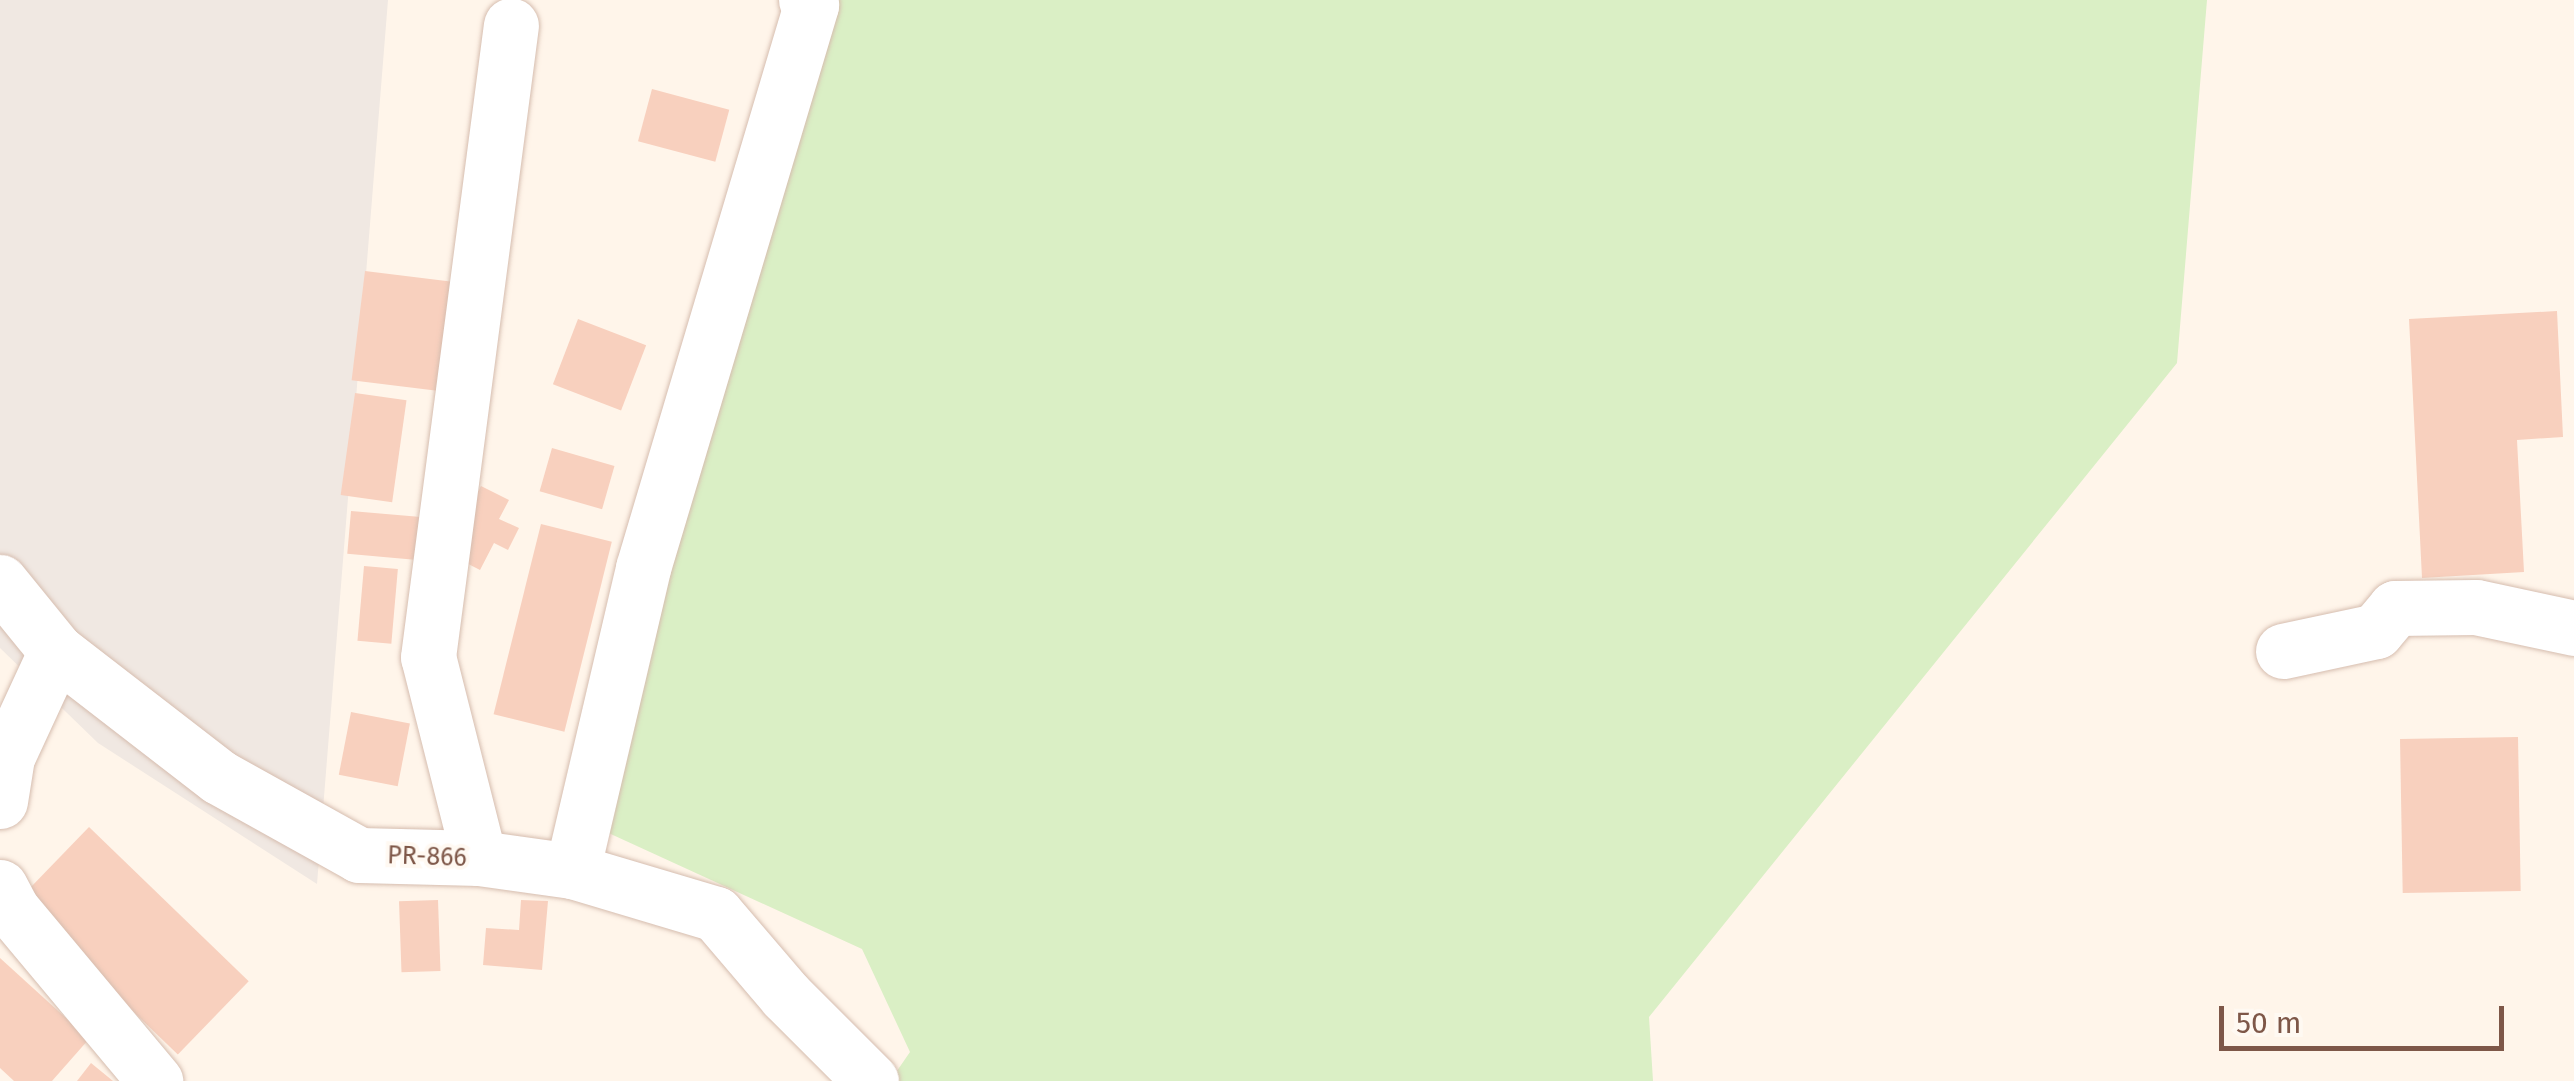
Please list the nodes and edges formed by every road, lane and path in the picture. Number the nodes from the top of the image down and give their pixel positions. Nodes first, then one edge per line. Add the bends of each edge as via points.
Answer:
1 (810, 2) edge
2 (511, 24) dead end
3 (0, 582) edge
4 (2574, 628) edge
5 (56, 651) junction
6 (2283, 651) dead end
7 (0, 801) edge
8 (479, 858) junction
9 (572, 871) junction
10 (0, 887) edge
11 (154, 1081) edge
12 (871, 1081) edge

1 - 9 street via 643,568
2 - 8 street via 428,657
3 - 5 street, PR-866 / PR-866
4 - 6 street via 2476,608 2395,608 2376,631
5 - 7 street via 7,757
5 - 8 street, PR-866 / PR-866 via 219,777 359,855
8 - 9 street, PR-866 / PR-866
9 - 12 street, PR-866 / PR-866 via 716,914
10 - 11 street

